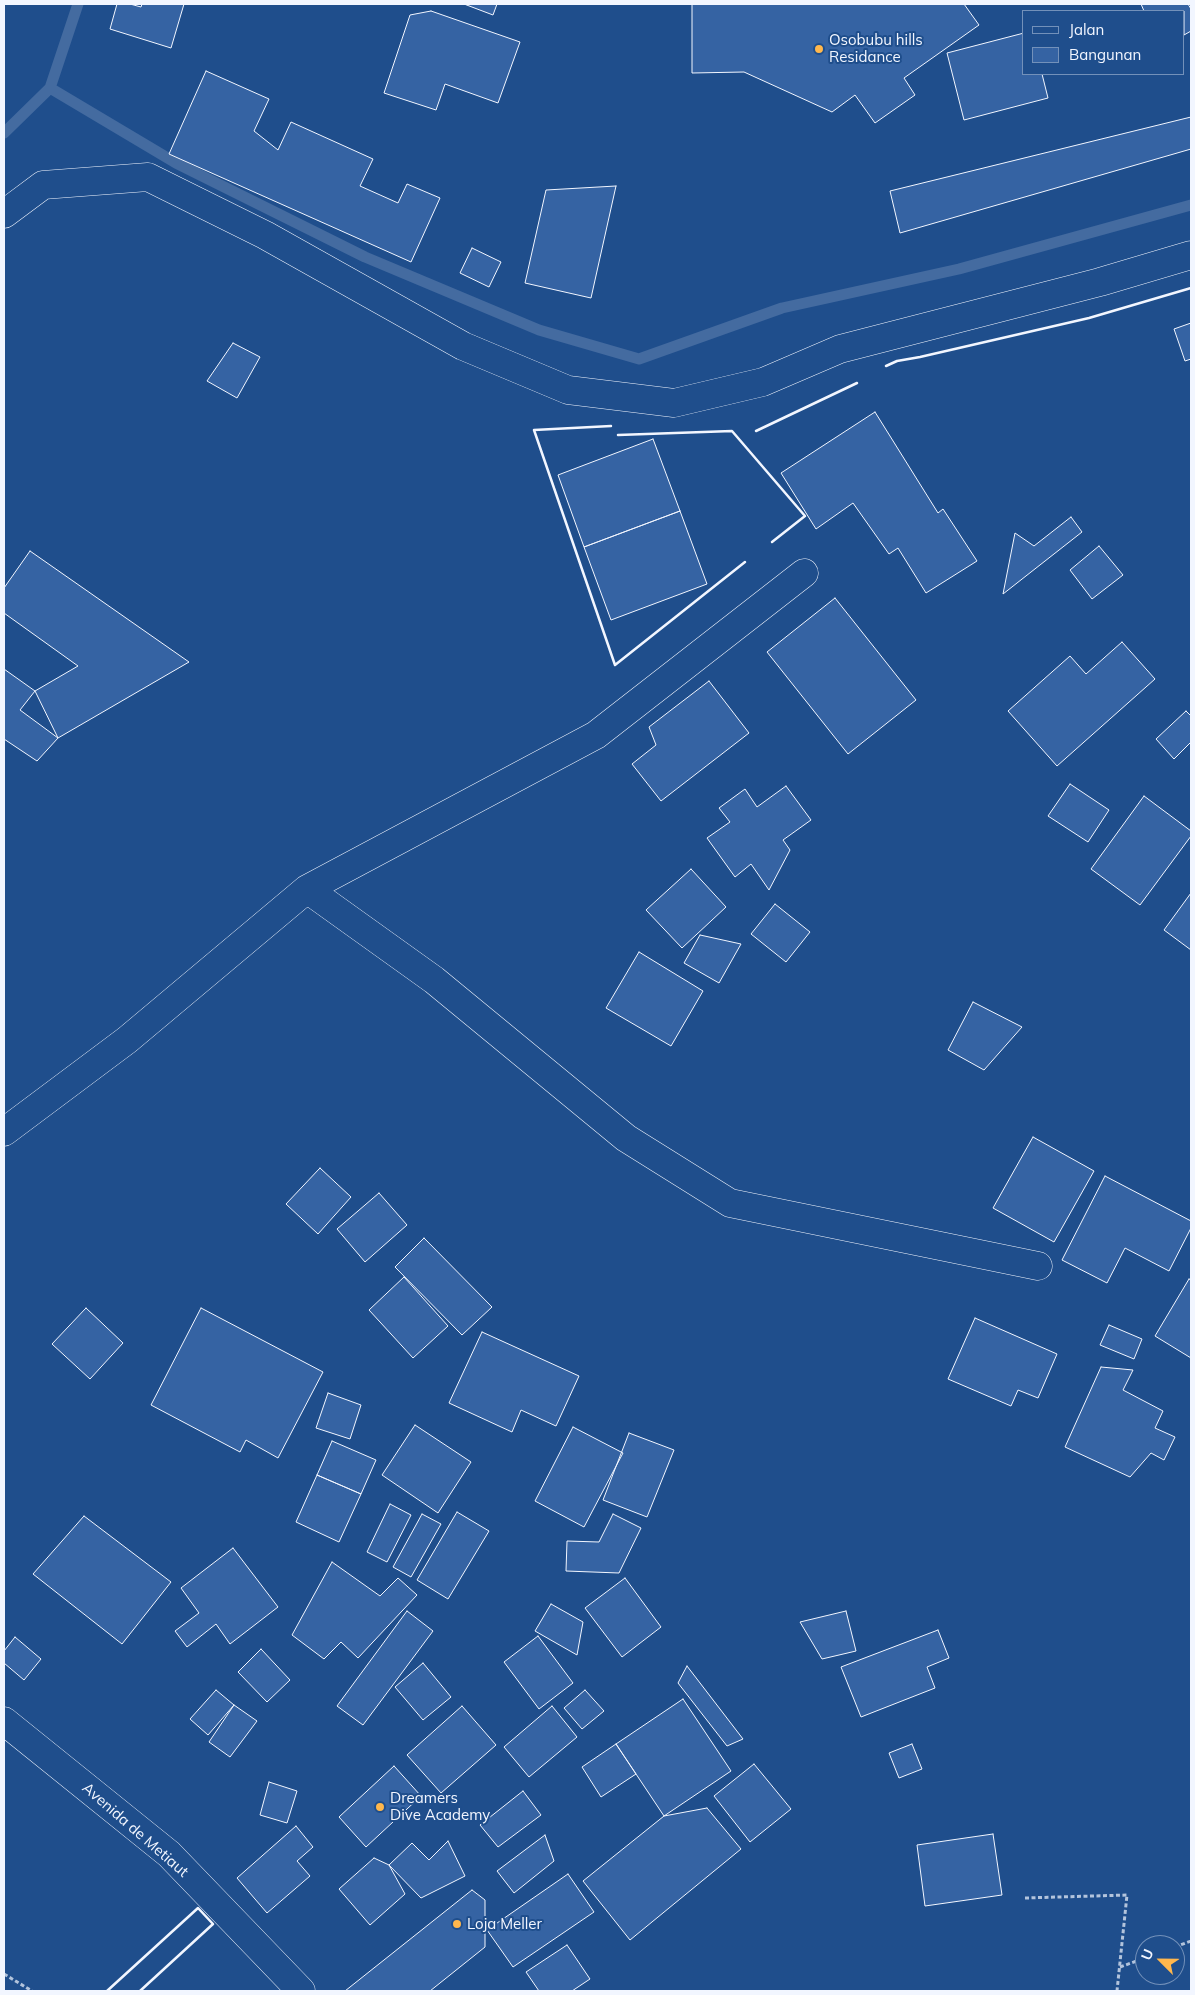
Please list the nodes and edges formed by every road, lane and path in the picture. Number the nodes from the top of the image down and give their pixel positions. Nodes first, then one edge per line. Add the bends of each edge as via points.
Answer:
1 (4, 214) edge
2 (1191, 255) edge
3 (804, 573) dead end
4 (307, 888) junction
5 (4, 1132) edge
6 (1038, 1266) dead end
7 (4, 1720) edge
8 (1025, 1898) dead end
9 (1135, 1962) edge
10 (1120, 1967) junction
11 (4, 1974) edge
12 (32, 1991) edge
13 (300, 1991) edge
14 (1117, 1991) edge

1 - 2 street via 43,185 148,177 265,236 463,346 568,390 674,403 763,382 840,349 1100,282
3 - 4 street via 596,735
4 - 5 street via 127,1040
4 - 6 street via 434,980 626,1138 730,1203
7 - 13 street, Avenida de Metiaut via 169,1854
8 - 10 path via 1127,1895
9 - 10 path
10 - 14 path
11 - 12 path

